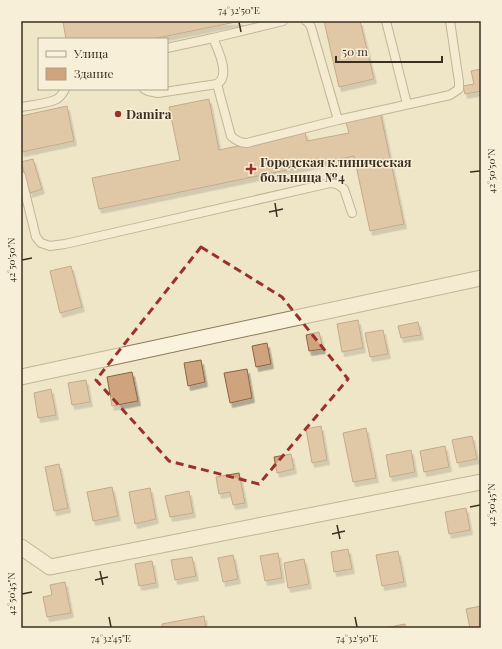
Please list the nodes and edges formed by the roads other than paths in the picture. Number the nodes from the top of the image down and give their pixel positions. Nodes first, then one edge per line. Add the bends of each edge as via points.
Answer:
1 (283, 21) edge
2 (306, 21) edge
3 (386, 21) edge
4 (450, 21) edge
5 (213, 38) junction
6 (168, 48) edge
7 (217, 84) junction
8 (64, 90) edge
9 (146, 90) edge
10 (407, 104) junction
11 (21, 107) edge
12 (338, 120) junction
13 (21, 176) edge
14 (352, 214) dead end
15 (481, 278) edge
16 (21, 377) edge
17 (481, 482) edge
18 (21, 547) edge

1 - 5 lane
2 - 12 lane via 311,27
3 - 10 lane
4 - 10 lane via 459,88 450,95
5 - 6 lane
5 - 7 lane via 223,72 223,78
7 - 9 lane via 158,93
7 - 12 lane via 231,136 241,143
8 - 11 lane via 57,99
10 - 12 lane
13 - 14 lane via 36,237 41,243 50,246 330,183 344,189
15 - 16 street
17 - 18 street via 50,568

